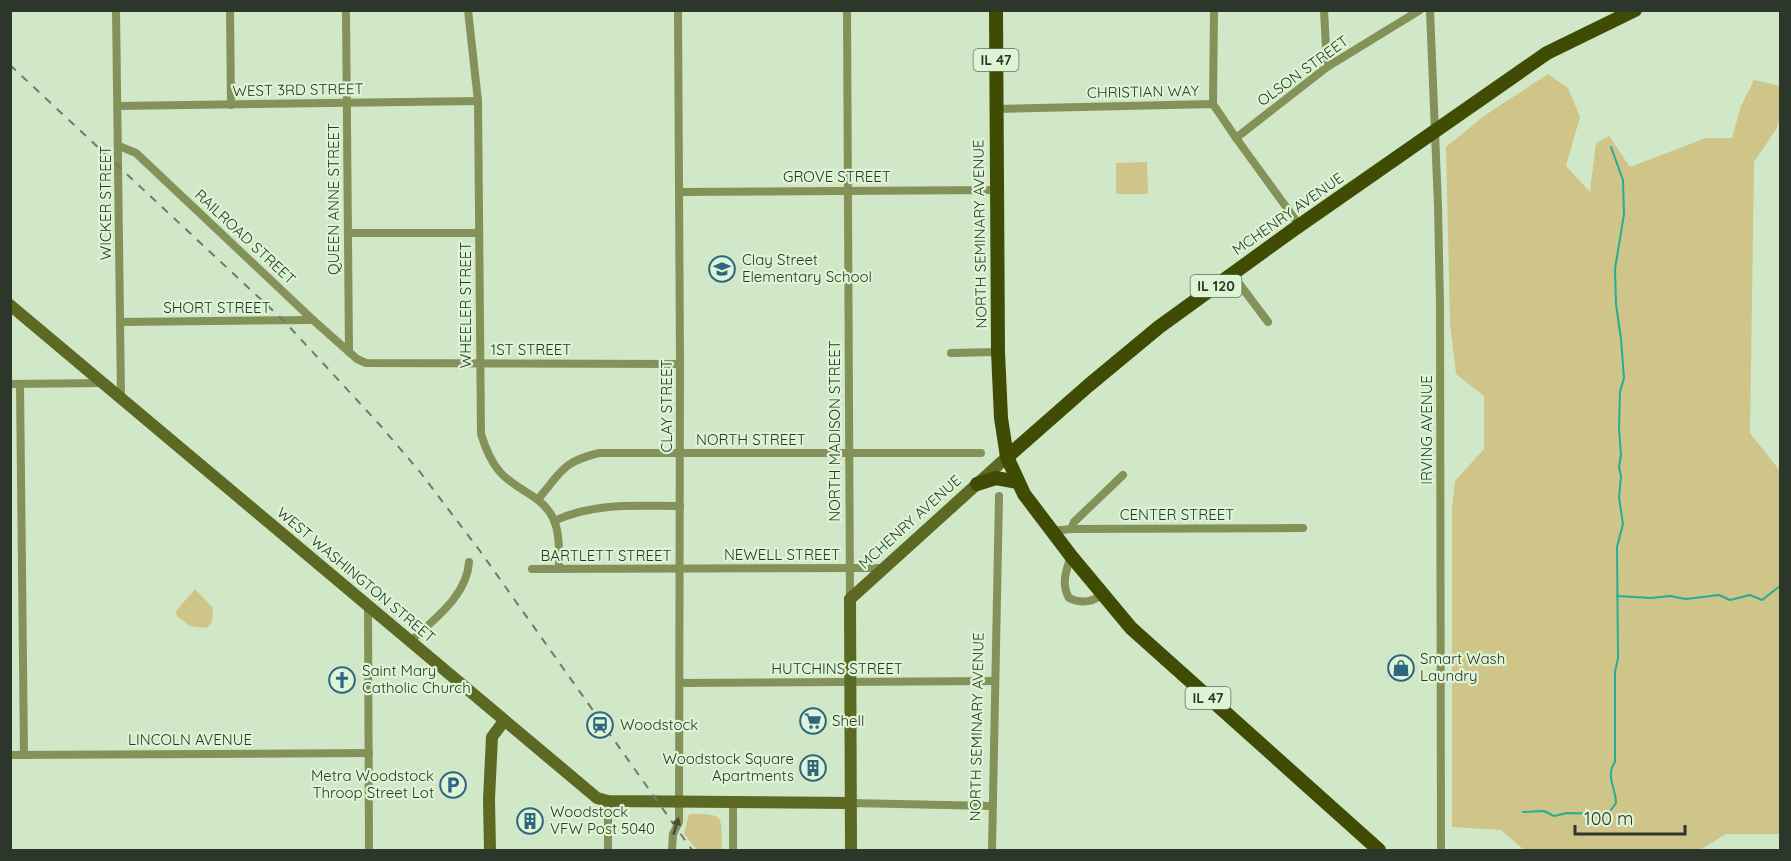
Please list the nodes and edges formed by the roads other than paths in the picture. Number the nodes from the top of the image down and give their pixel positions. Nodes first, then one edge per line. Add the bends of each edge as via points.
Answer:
1 (116, 10) edge
2 (230, 10) edge
3 (346, 10) edge
4 (468, 10) edge
5 (678, 10) edge
6 (847, 10) edge
7 (996, 10) edge
8 (1214, 10) edge
9 (1324, 10) edge
10 (1420, 10) edge
11 (1430, 10) edge
12 (1635, 10) edge
13 (1327, 67) junction
14 (478, 101) junction
15 (347, 103) junction
16 (1214, 104) junction
17 (231, 105) junction
18 (118, 106) junction
19 (996, 109) junction
20 (1436, 130) junction
21 (1236, 138) junction
22 (119, 146) junction
23 (848, 190) junction
24 (996, 190) junction
25 (679, 192) junction
26 (1300, 226) junction
27 (479, 232) junction
28 (348, 233) junction
29 (1232, 274) junction
30 (10, 305) edge
31 (314, 320) junction
32 (120, 322) junction
33 (1268, 322) dead end
34 (349, 352) junction
35 (998, 352) junction
36 (951, 353) dead end
37 (480, 364) junction
38 (681, 364) junction
39 (106, 383) junction
40 (15, 384) edge
41 (121, 396) junction
42 (1002, 427) junction
43 (1040, 428) junction
44 (680, 453) junction
45 (850, 453) junction
46 (981, 453) dead end
47 (1007, 457) junction
48 (1123, 475) dead end
49 (1018, 482) junction
50 (977, 484) junction
51 (999, 496) dead end
52 (538, 499) junction
53 (680, 506) junction
54 (554, 521) junction
55 (1303, 528) dead end
56 (1071, 529) junction
57 (1052, 531) junction
58 (1071, 556) junction
59 (469, 562) dead end
60 (850, 568) junction
61 (884, 568) junction
62 (532, 569) dead end
63 (559, 569) junction
64 (680, 569) junction
65 (1102, 596) junction
66 (850, 599) junction
67 (368, 606) junction
68 (411, 641) junction
69 (994, 681) junction
70 (850, 682) junction
71 (681, 683) junction
72 (504, 721) junction
73 (369, 753) junction
74 (24, 754) junction
75 (10, 755) edge
76 (608, 801) junction
77 (679, 802) junction
78 (734, 802) junction
79 (850, 803) junction
80 (992, 806) junction
81 (369, 850) edge
82 (490, 850) edge
83 (608, 850) edge
84 (672, 850) edge
85 (733, 850) edge
86 (851, 850) edge
87 (992, 850) edge
88 (1378, 850) edge
89 (1440, 850) edge

1 - 18 street, WICKER STREET
2 - 17 street
3 - 15 street, QUEEN ANNE STREET
4 - 14 street, WHEELER STREET
5 - 25 street, CLAY STREET
6 - 23 street, NORTH MADISON STREET
7 - 19 main road, NORTH SEMINARY AVENUE / IL 47
8 - 16 street
9 - 13 street
10 - 13 street, OLSON STREET
11 - 20 street, IRVING AVENUE
12 - 20 main road, MCHENRY AVENUE / IL 120 via 1547,53
13 - 21 street, OLSON STREET
14 - 15 street, WEST 3RD STREET
14 - 27 street, WHEELER STREET
15 - 17 street, WEST 3RD STREET
15 - 28 street, QUEEN ANNE STREET
16 - 19 street, CHRISTIAN WAY
16 - 21 street, CHRISTIAN WAY
17 - 18 street, WEST 3RD STREET
18 - 22 street, WICKER STREET
19 - 24 main road, NORTH SEMINARY AVENUE / IL 47
20 - 26 main road, MCHENRY AVENUE / IL 120
20 - 89 street, IRVING AVENUE via 1440,305
21 - 26 street, CHRISTIAN WAY
22 - 31 street, RAILROAD STREET via 136,153
22 - 32 street, WICKER STREET
23 - 24 street, GROVE STREET
23 - 25 street, GROVE STREET
23 - 45 street, NORTH MADISON STREET
24 - 35 main road, NORTH SEMINARY AVENUE / IL 47
25 - 38 street, CLAY STREET
26 - 29 main road, MCHENRY AVENUE / IL 120
27 - 28 street
27 - 37 street, WHEELER STREET
28 - 34 street, QUEEN ANNE STREET
29 - 33 street
29 - 43 main road, MCHENRY AVENUE / IL 120 via 1159,327
30 - 39 main road, WEST WASHINGTON STREET
31 - 32 street, SHORT STREET
31 - 34 street, RAILROAD STREET
32 - 41 street, WICKER STREET
34 - 37 street, 1ST STREET via 366,363
35 - 36 street
35 - 42 main road, NORTH SEMINARY AVENUE / IL 47
37 - 38 street, 1ST STREET
37 - 52 street, WHEELER STREET via 481,434 487,451 500,473
38 - 44 street, CLAY STREET
39 - 40 street
39 - 41 main road, WEST WASHINGTON STREET
40 - 74 street
41 - 67 main road, WEST WASHINGTON STREET
42 - 43 main road via 1013,434
42 - 47 main road, NORTH SEMINARY AVENUE / IL 47
43 - 47 main road, MCHENRY AVENUE / IL 120
44 - 45 street, NORTH STREET
44 - 52 street, NORTH STREET via 586,456 556,475
44 - 53 street, CLAY STREET
45 - 46 street, NORTH STREET
45 - 60 street, NORTH MADISON STREET
47 - 49 main road, IL 47
47 - 50 main road, MCHENRY AVENUE / IL 120
48 - 56 street
49 - 50 main road via 996,478
49 - 57 main road, IL 47
50 - 61 main road, MCHENRY AVENUE / IL 120
51 - 69 street, NORTH SEMINARY AVENUE
52 - 54 street, WHEELER STREET
53 - 54 street via 606,506
53 - 64 street, CLAY STREET
54 - 63 street, WHEELER STREET
55 - 56 street, CENTER STREET
56 - 57 street, CENTER STREET
57 - 58 main road, IL 47
58 - 65 main road, IL 47
58 - 65 street via 1064,578 1069,598 1086,602
59 - 68 street via 463,587
60 - 61 street, NEWELL STREET
60 - 64 street, NEWELL STREET
60 - 66 street, NORTH MADISON STREET
61 - 66 main road, MCHENRY AVENUE / IL 120
62 - 63 street, BARTLETT STREET
63 - 64 street, BARTLETT STREET
64 - 71 street, CLAY STREET
65 - 88 main road, IL 47 via 1164,660
66 - 70 main road, NORTH MADISON STREET
67 - 68 main road, WEST WASHINGTON STREET
67 - 73 street
68 - 72 main road, WEST WASHINGTON STREET
69 - 70 street, HUTCHINS STREET
69 - 80 street, NORTH SEMINARY AVENUE
70 - 71 street, HUTCHINS STREET
70 - 79 main road, NORTH MADISON STREET
71 - 77 street, CLAY STREET
72 - 76 main road, WEST WASHINGTON STREET via 587,791
72 - 82 main road via 492,737
73 - 74 street, LINCOLN AVENUE
73 - 81 street
74 - 75 street, LINCOLN AVENUE
76 - 77 main road, WEST WASHINGTON STREET
76 - 83 street
77 - 78 main road, WEST WASHINGTON STREET
84 -> 77 street, CLAY STREET
78 - 79 main road, WEST WASHINGTON STREET
78 - 85 street
79 - 80 street
79 - 86 main road, NORTH MADISON STREET
80 - 87 street, NORTH SEMINARY AVENUE

